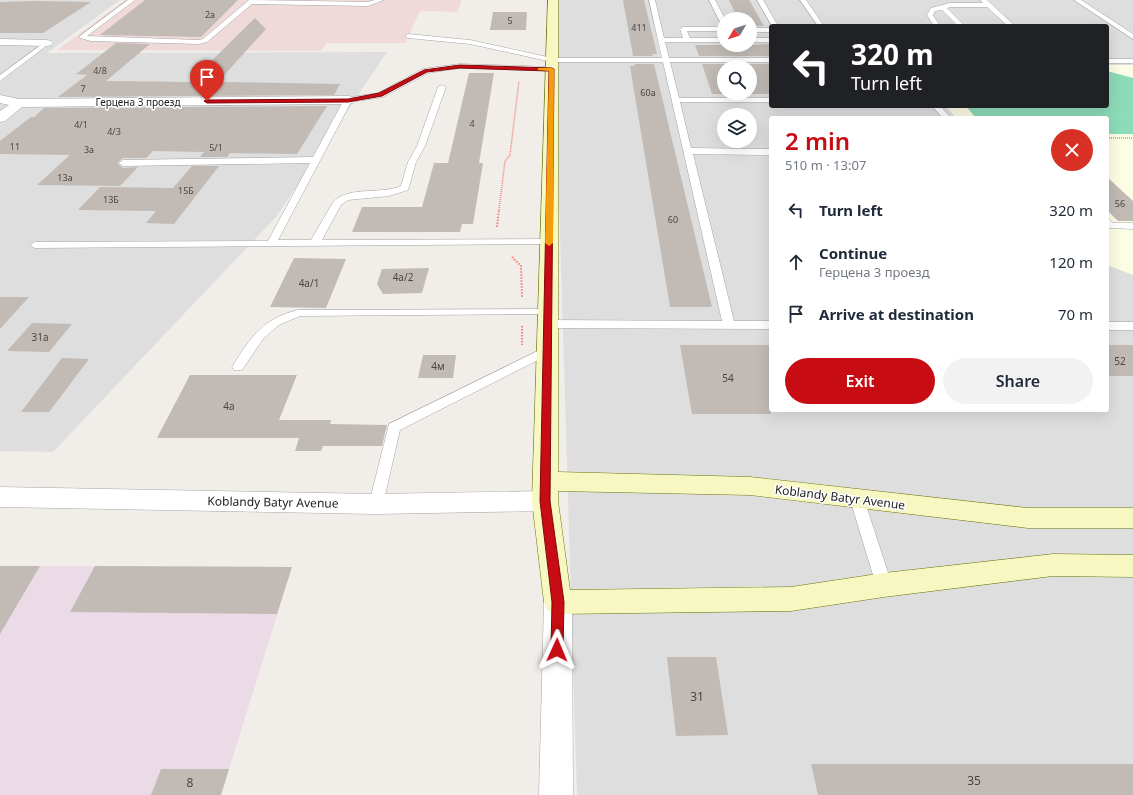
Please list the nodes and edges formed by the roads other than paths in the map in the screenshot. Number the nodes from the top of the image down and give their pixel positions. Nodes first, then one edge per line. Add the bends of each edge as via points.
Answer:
1 (132, 0) edge
2 (381, 0) edge
3 (553, 0) edge
4 (652, 0) edge
5 (712, 0) edge
6 (760, 0) edge
7 (803, 0) edge
8 (983, 0) edge
9 (1077, 0) edge
10 (251, 1) edge
11 (989, 5) junction
12 (943, 8) junction
13 (718, 12) edge
14 (774, 24) edge
15 (820, 24) edge
16 (936, 24) edge
17 (960, 24) edge
18 (1010, 24) edge
19 (717, 29) edge
20 (757, 30) edge
21 (769, 30) edge
22 (408, 36) dead end
23 (1133, 37) edge
24 (662, 40) junction
25 (687, 40) junction
26 (717, 40) edge
27 (757, 40) edge
28 (769, 40) edge
29 (0, 42) edge
30 (47, 43) joint
31 (666, 60) junction
32 (769, 60) edge
33 (1109, 61) edge
34 (1133, 61) edge
35 (552, 64) junction
36 (0, 79) edge
37 (442, 87) dead end
38 (0, 99) edge
39 (348, 100) junction
40 (676, 100) junction
41 (769, 100) edge
42 (19, 103) junction
43 (938, 108) edge
44 (944, 116) edge
45 (0, 118) edge
46 (688, 151) junction
47 (769, 152) edge
48 (317, 160) junction
49 (123, 163) dead end
50 (1109, 225) edge
51 (1133, 226) edge
52 (549, 242) junction
53 (272, 243) junction
54 (315, 243) junction
55 (35, 245) dead end
56 (548, 318) junction
57 (729, 325) junction
58 (769, 325) edge
59 (1109, 326) edge
60 (1133, 326) edge
61 (548, 350) junction
62 (238, 367) dead end
63 (546, 491) junction
64 (0, 497) edge
65 (857, 499) junction
66 (376, 504) junction
67 (1133, 518) edge
68 (1133, 566) edge
69 (884, 585) junction
70 (558, 602) junction
71 (556, 795) edge

1 - 10 lane via 82,37 205,41
2 - 10 lane via 368,4
3 - 35 street
4 - 24 lane
5 - 13 lane
6 - 14 lane
7 - 15 lane
8 - 11 lane
9 - 23 lane
11 - 12 lane via 950,5
11 - 18 lane
12 - 16 lane via 933,9 930,15
12 - 17 lane
19 - 25 lane via 683,30
20 - 21 lane
22 - 35 lane via 470,42
24 - 25 lane
24 - 31 lane
25 - 26 lane
27 - 28 lane
29 - 30 street
30 - 36 lane
31 - 32 lane
31 - 35 lane
31 - 40 lane
33 - 34 lane
35 - 39 lane via 523,68 460,66 426,71 380,95
35 - 52 street
37 - 54 lane via 421,146 412,162 405,188 398,192 350,196 340,200
38 - 42 street, Герцена 3 проезд
39 - 42 street, Герцена 3 проезд
39 - 48 lane
40 - 41 lane
40 - 46 lane
42 - 45 street
43 - 44 lane
46 - 47 lane
46 - 57 lane
48 - 49 lane
48 - 53 lane
50 - 51 lane
52 - 54 lane
52 - 56 street
53 - 54 lane
53 - 55 lane
56 - 57 lane
56 - 61 street
56 - 62 lane via 522,312 298,313 275,322 264,331
57 - 58 lane
59 - 60 lane
61 - 63 street
61 - 66 lane via 394,428
63 - 65 street, Koblandy Batyr Avenue via 750,486
63 - 66 street, Koblandy Batyr Avenue
63 - 70 street
64 - 66 street, Koblandy Batyr Avenue
65 - 67 street, Koblandy Batyr Avenue via 1028,518
65 - 69 lane
68 - 69 street via 1053,565
69 - 70 street via 791,600
70 - 71 street

